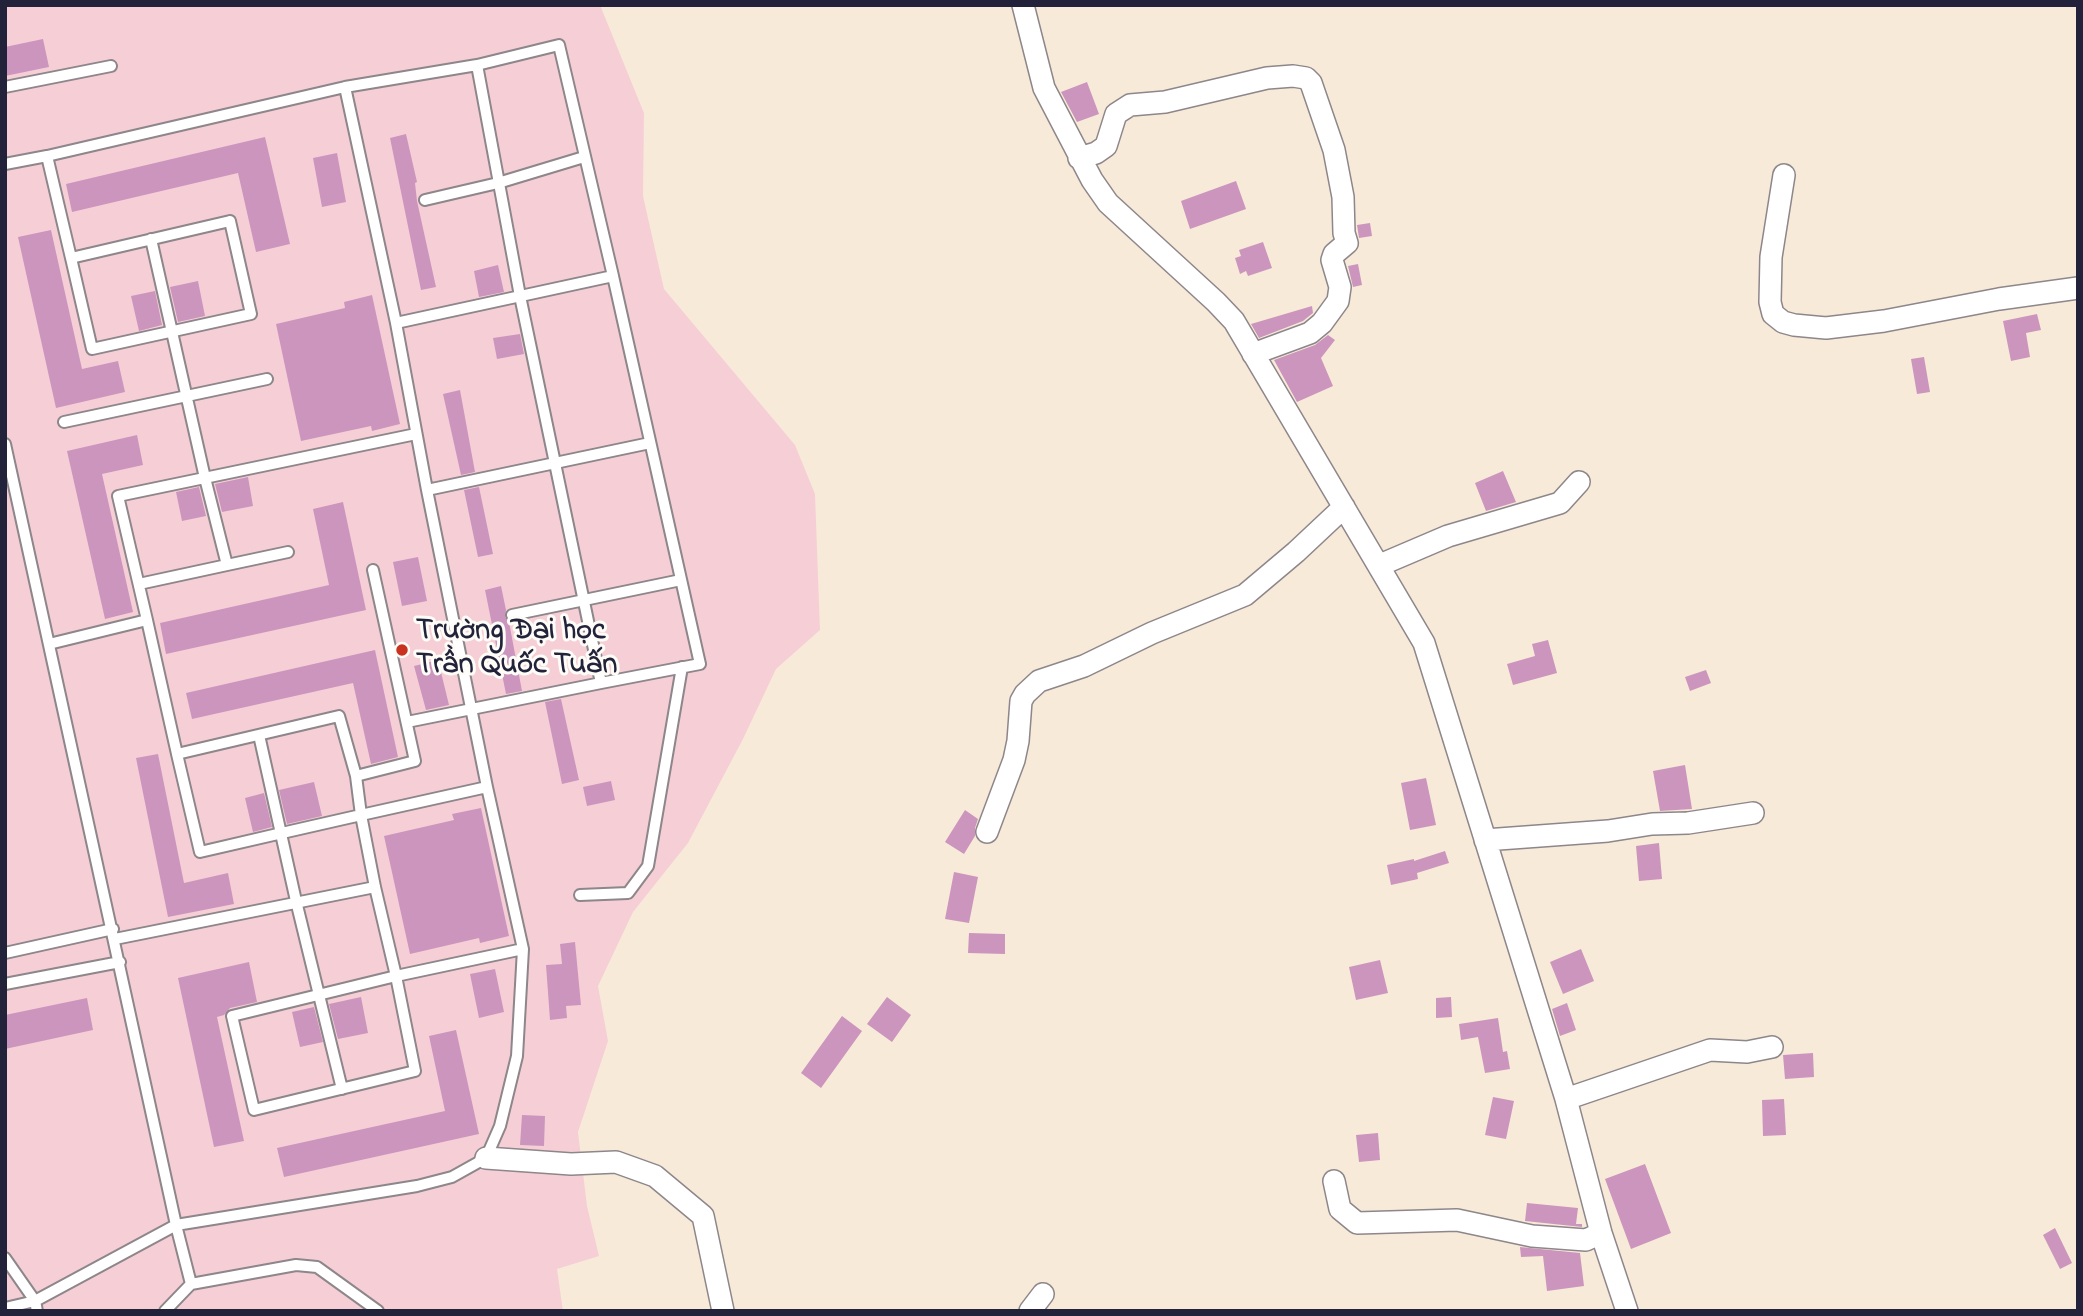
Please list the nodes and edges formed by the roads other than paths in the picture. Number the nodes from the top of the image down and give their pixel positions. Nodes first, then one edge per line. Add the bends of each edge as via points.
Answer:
1 (1023, 5) edge
2 (477, 65) junction
3 (111, 66) dead end
4 (345, 87) junction
5 (5, 88) edge
6 (47, 156) junction
7 (584, 157) junction
8 (1079, 159) junction
9 (5, 164) edge
10 (1784, 176) dead end
11 (498, 183) junction
12 (425, 200) dead end
13 (151, 239) junction
14 (71, 258) junction
15 (613, 276) junction
16 (2078, 288) edge
17 (520, 296) junction
18 (396, 323) junction
19 (172, 331) junction
20 (1253, 354) junction
21 (267, 379) dead end
22 (186, 396) junction
23 (64, 422) dead end
24 (416, 434) junction
25 (650, 443) junction
26 (5, 444) edge
27 (555, 464) junction
28 (205, 478) junction
29 (1579, 482) dead end
30 (427, 490) junction
31 (1344, 507) junction
32 (288, 552) dead end
33 (227, 565) junction
34 (1380, 565) junction
35 (373, 570) dead end
36 (681, 580) junction
37 (139, 584) junction
38 (585, 598) junction
39 (512, 615) dead end
40 (147, 620) junction
41 (49, 644) junction
42 (682, 667) junction
43 (601, 683) junction
44 (473, 709) junction
45 (407, 722) junction
46 (259, 735) junction
47 (177, 754) junction
48 (355, 776) junction
49 (487, 786) junction
50 (1753, 813) dead end
51 (361, 815) junction
52 (987, 832) dead end
53 (282, 833) junction
54 (1485, 840) junction
55 (375, 887) junction
56 (580, 895) dead end
57 (296, 901) junction
58 (114, 934) junction
59 (523, 949) junction
60 (5, 953) edge
61 (120, 961) junction
62 (396, 976) junction
63 (5, 984) edge
64 (320, 995) junction
65 (1772, 1047) dead end
66 (342, 1089) junction
67 (1566, 1099) junction
68 (486, 1158) junction
69 (1334, 1181) dead end
70 (176, 1225) junction
71 (1601, 1233) junction
72 (5, 1258) edge
73 (191, 1284) junction
74 (1043, 1294) dead end
75 (36, 1306) edge
76 (5, 1308) edge
77 (27, 1311) edge
78 (165, 1311) edge
79 (378, 1311) edge
80 (723, 1311) edge
81 (1030, 1311) edge
82 (1627, 1311) edge

1 - 8 street via 1044,88
2 - 4 lane
2 - 7 lane via 559,45
2 - 11 lane
3 - 5 lane
4 - 6 lane
4 - 18 lane
6 - 9 lane
6 - 14 lane
7 - 11 lane
7 - 15 lane
8 - 20 street via 1108,203 1234,321
8 - 20 street via 1106,146 1116,114 1130,105 1164,102 1267,78 1293,76 1311,83 1334,150 1343,197 1347,243 1332,260 1340,286 1338,301 1310,333
10 - 16 street via 1770,291 1771,309 1783,322 1826,328
11 - 12 lane
11 - 17 lane
13 - 14 lane
13 - 19 lane
13 - 19 lane via 230,221 251,314
14 - 19 lane via 92,349
15 - 17 lane
15 - 25 lane
17 - 18 lane
17 - 27 lane
18 - 24 lane
19 - 22 lane
20 - 31 street
21 - 22 lane
22 - 23 lane
22 - 28 lane
24 - 28 lane
24 - 30 lane
25 - 27 lane
25 - 36 lane
26 - 41 lane
27 - 30 lane
27 - 38 lane
28 - 33 lane
28 - 37 lane via 118,496
29 - 34 street via 1560,503 1448,536
30 - 44 lane
31 - 34 street
31 - 52 street via 1245,595 1036,683 1021,701 1014,760
32 - 33 lane
33 - 37 lane
34 - 54 street via 1424,643
35 - 45 lane
36 - 38 lane
36 - 42 lane via 700,664
37 - 40 lane
38 - 39 lane
38 - 43 lane
40 - 41 lane
40 - 47 lane
41 - 58 lane
42 - 43 lane
42 - 56 lane via 648,866 628,894
43 - 44 lane
44 - 45 lane
44 - 49 lane
45 - 48 lane via 415,761
46 - 47 lane
46 - 48 lane via 339,716
46 - 53 lane
47 - 53 lane via 200,852
48 - 51 lane
49 - 51 lane
49 - 59 lane
50 - 54 street
51 - 53 lane
51 - 55 lane
53 - 57 lane
54 - 67 street
55 - 57 lane
55 - 62 lane
57 - 58 lane
57 - 64 lane
58 - 60 lane
58 - 61 lane
59 - 62 lane
59 - 68 lane via 517,1056 500,1126
61 - 63 lane
61 - 70 lane
62 - 64 lane
62 - 66 lane via 415,1071
64 - 66 lane
64 - 66 lane via 232,1016 254,1110
65 - 67 street via 1747,1052 1710,1050
67 - 71 street
68 - 70 lane via 452,1177 417,1186
68 - 80 street via 616,1162 655,1176 704,1216
69 - 71 street via 1340,1209 1357,1223 1457,1220 1532,1236 1586,1240
70 - 73 lane
70 - 75 lane
71 - 82 street
72 - 75 lane
73 - 78 lane
73 - 79 lane via 296,1265 317,1267
74 - 81 street
75 - 76 lane
75 - 77 lane

